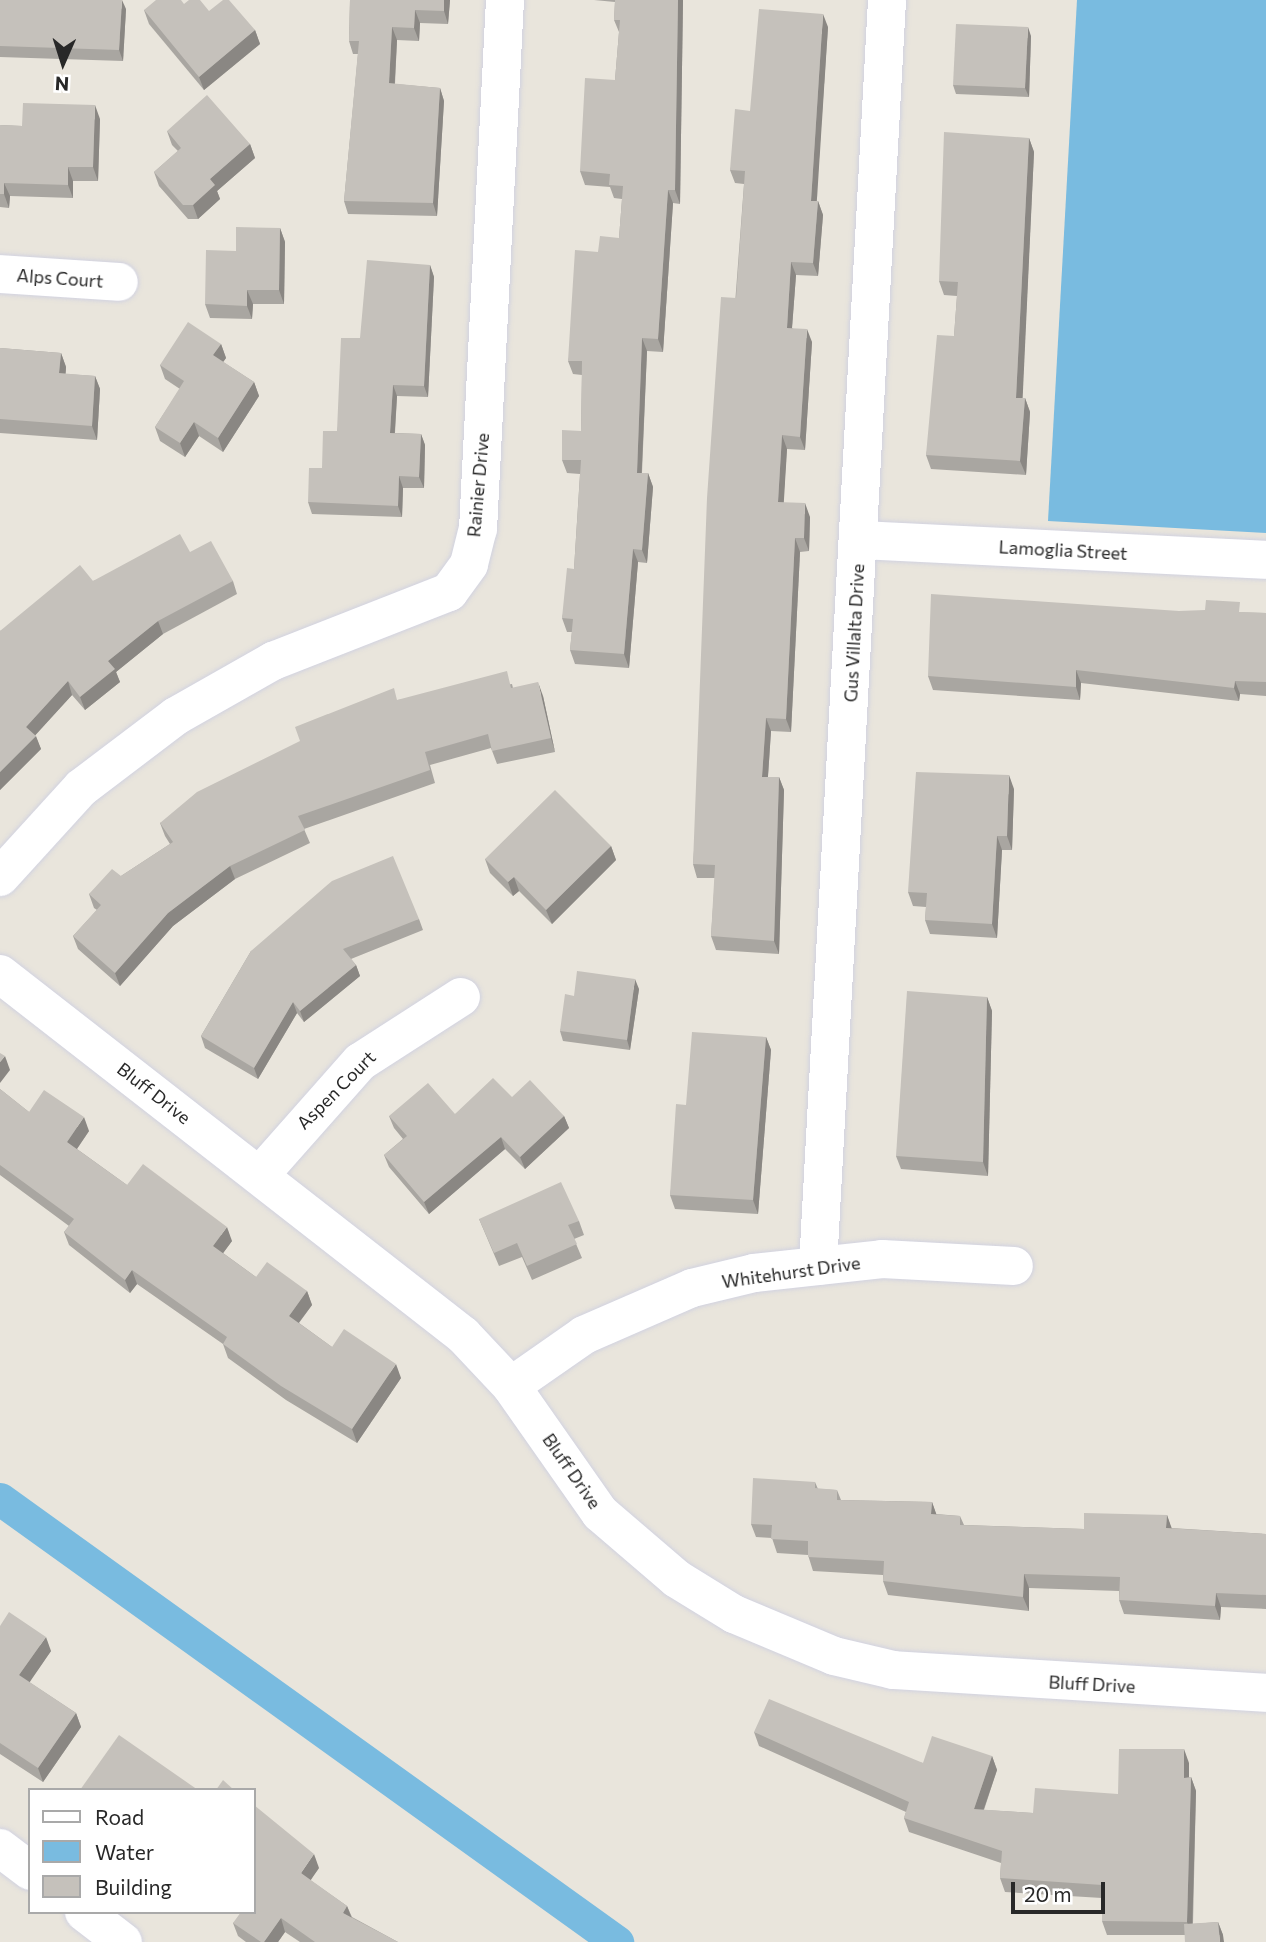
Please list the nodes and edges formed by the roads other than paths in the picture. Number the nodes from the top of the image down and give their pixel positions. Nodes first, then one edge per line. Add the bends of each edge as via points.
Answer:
1 (505, 0) edge
2 (887, 0) edge
3 (0, 275) edge
4 (119, 282) dead end
5 (859, 540) junction
6 (1266, 561) edge
7 (0, 877) edge
8 (0, 974) edge
9 (461, 997) dead end
10 (260, 1175) junction
11 (818, 1266) junction
12 (1014, 1266) dead end
13 (511, 1386) junction
14 (1266, 1693) edge
15 (0, 1848) edge
16 (28, 1869) edge
17 (87, 1914) edge
18 (123, 1942) edge

1 - 7 street, Rainier Drive via 478,529 469,564 449,592 273,661 176,716 82,788
2 - 5 street, Gus Villalta Drive
3 - 4 street, Alps Court
5 - 6 street, Lamoglia Street
5 - 11 street, Gus Villalta Drive
8 - 10 street, Bluff Drive
9 - 10 street, Aspen Court via 360,1062
10 - 13 street, Bluff Drive via 463,1335
11 - 12 street, Whitehurst Drive via 882,1259
11 - 13 street, Whitehurst Drive via 754,1273 637,1307
13 - 14 street, Bluff Drive via 600,1513 625,1538 677,1579 782,1635 893,1670
15 - 16 street
17 - 18 street

